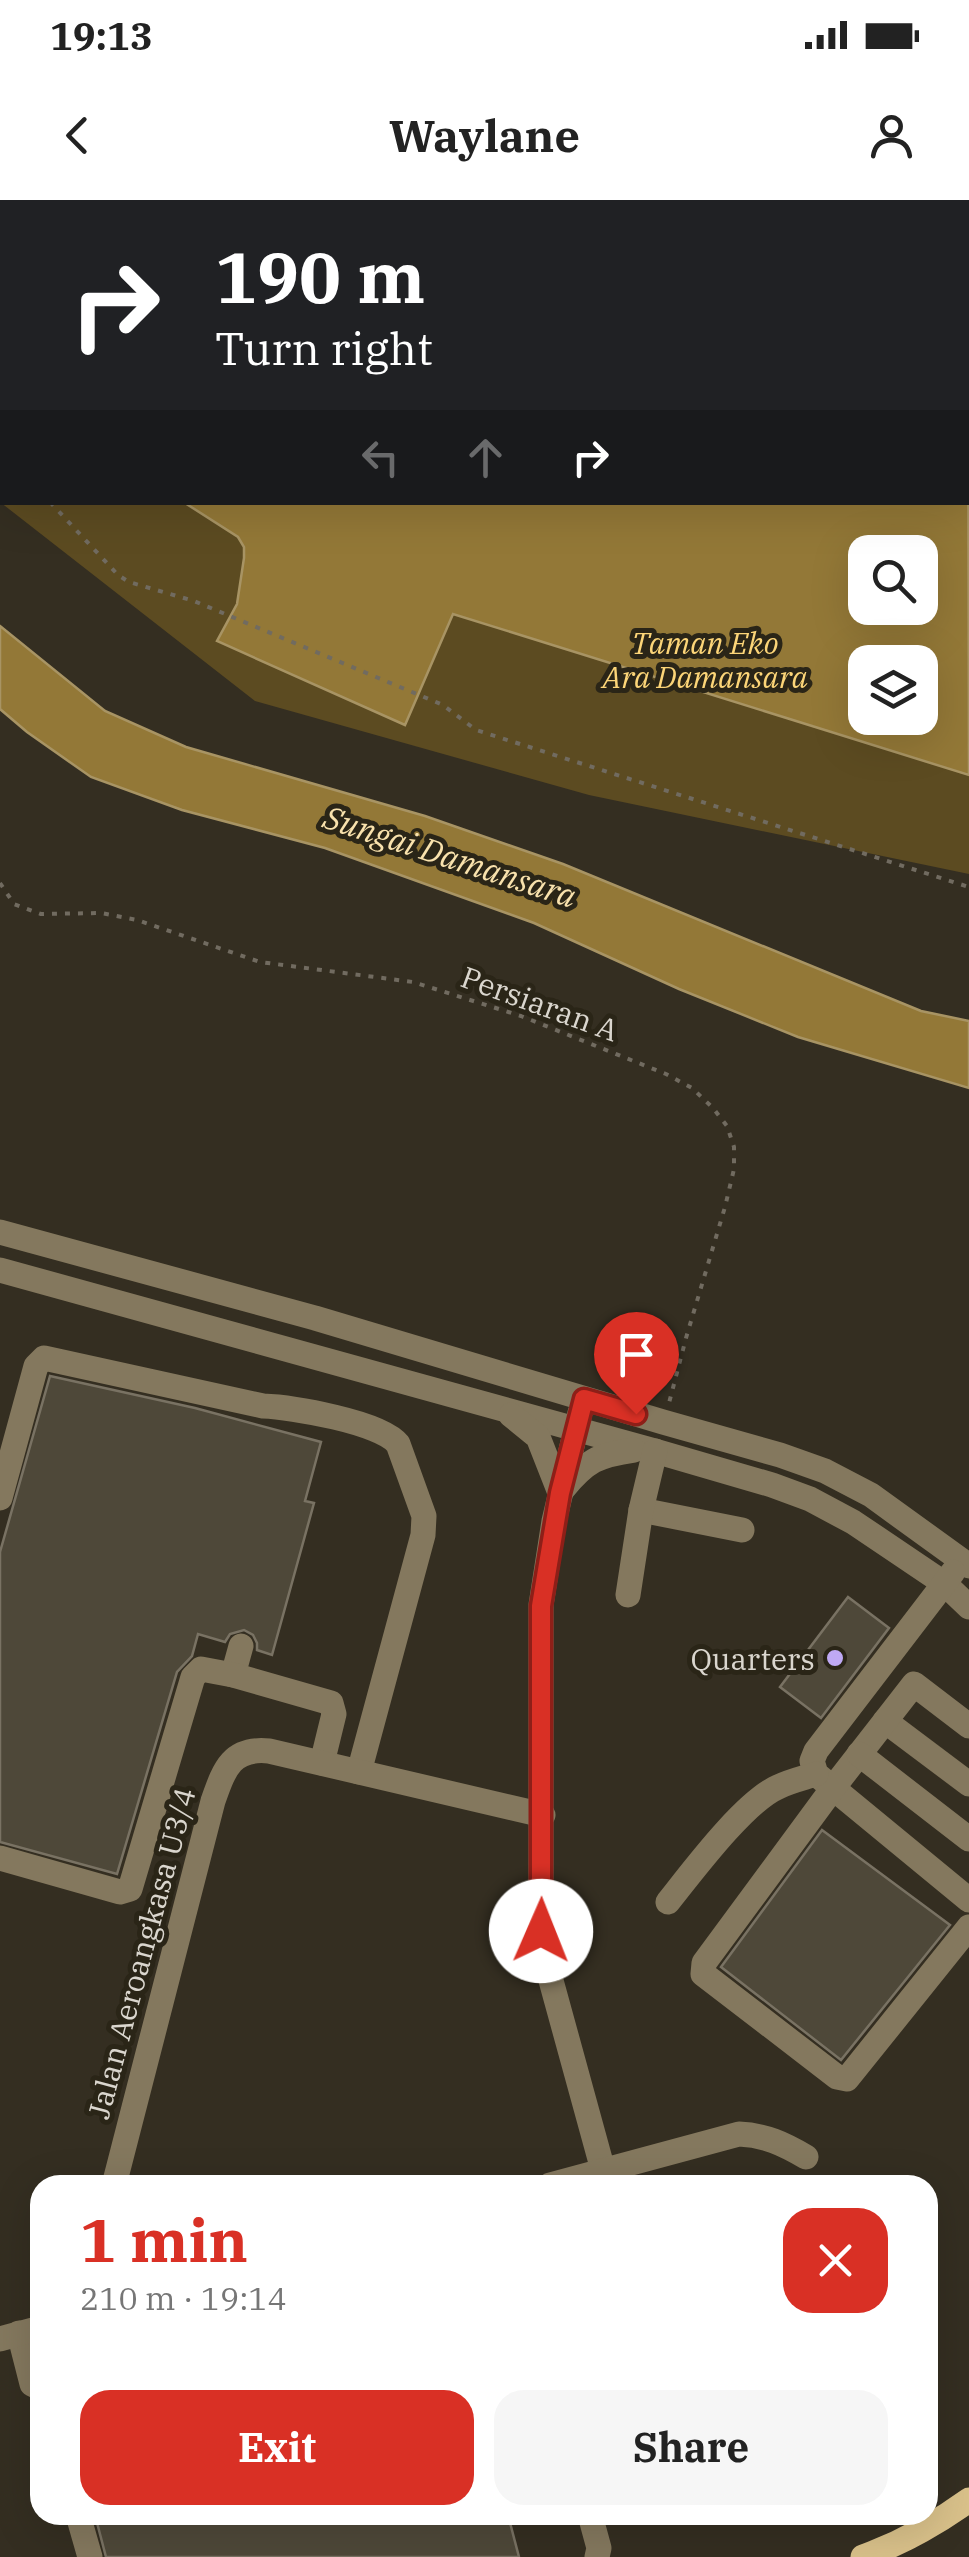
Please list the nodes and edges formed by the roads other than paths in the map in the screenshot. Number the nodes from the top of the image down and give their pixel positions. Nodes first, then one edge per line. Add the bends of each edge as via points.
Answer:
1 (5, 1233) edge
2 (0, 1271) edge
3 (584, 1399) junction
4 (505, 1410) junction
5 (576, 1429) junction
6 (651, 1450) junction
7 (560, 1493) junction
8 (0, 1498) edge
9 (641, 1510) junction
10 (742, 1530) dead end
11 (965, 1563) edge
12 (945, 1584) junction
13 (628, 1595) dead end
14 (969, 1607) edge
15 (241, 1646) dead end
16 (885, 1661) junction
17 (233, 1675) junction
18 (914, 1684) junction
19 (885, 1721) junction
20 (969, 1726) edge
21 (859, 1754) junction
22 (322, 1763) junction
23 (359, 1772) junction
24 (824, 1781) junction
25 (969, 1784) edge
26 (542, 1815) junction
27 (969, 1839) edge
28 (0, 1858) edge
29 (969, 1900) edge
30 (668, 1902) dead end
31 (969, 1927) edge
32 (806, 2157) dead end
33 (603, 2170) junction
34 (117, 2175) edge
35 (585, 2175) edge
36 (20, 2333) edge
37 (30, 2376) edge
38 (969, 2500) edge
39 (938, 2522) edge
40 (81, 2525) edge
41 (593, 2525) edge
42 (932, 2525) edge
43 (90, 2557) edge
44 (597, 2557) edge
45 (863, 2557) edge

1 - 2 street
1 - 3 street
2 - 4 street
3 - 5 street
3 - 11 street via 825,1471 871,1495
4 - 5 street
4 - 7 street via 538,1437
5 - 6 street
5 - 7 street
6 - 7 street via 606,1454 579,1469
6 - 9 street
6 - 12 street via 810,1499
7 - 26 street via 541,1606
8 - 23 street via 36,1366 44,1358 263,1406 277,1418 376,1429 392,1437 424,1516 423,1534
9 - 10 street
9 - 13 street
11 - 12 street
12 - 14 street
12 - 16 street
15 - 17 street
16 - 18 street
16 - 24 street via 816,1750 812,1761
17 - 22 street via 331,1703
17 - 28 street via 201,1669 193,1676 130,1889 120,1892
18 - 19 street
18 - 20 street
19 - 21 street
19 - 25 street
21 - 24 street
21 - 27 street
22 - 23 street, Jalan Aeroangkasa U3/4
22 - 34 street, Jalan Aeroangkasa U3/4 via 254,1750 230,1762 222,1776
23 - 26 street, Jalan Aeroangkasa U3/4
24 - 29 street
24 - 30 street via 777,1787 760,1798
24 - 31 street via 704,1963 707,1979 837,2078 848,2079
26 - 33 street via 544,1955
32 - 33 street via 779,2141 739,2134
33 - 35 street
36 - 37 street
38 - 39 main road
40 - 43 street
41 - 44 street
42 - 45 main road

